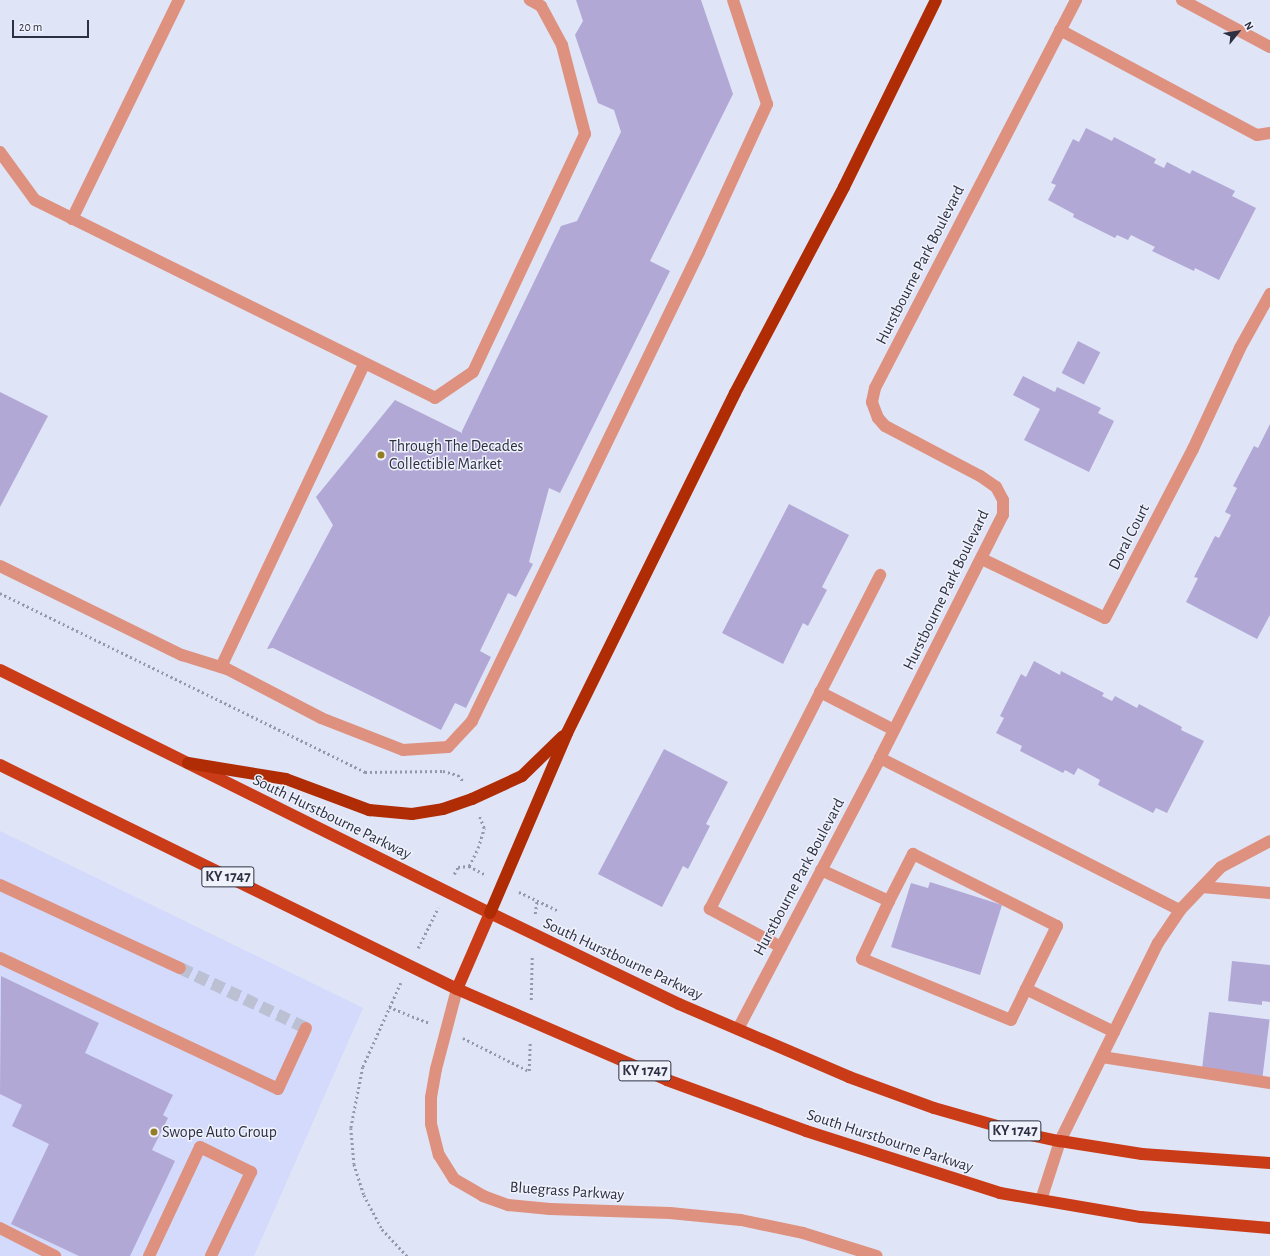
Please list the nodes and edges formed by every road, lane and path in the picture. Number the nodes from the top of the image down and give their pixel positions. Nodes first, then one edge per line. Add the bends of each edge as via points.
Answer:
1 (179, 0) edge
2 (530, 0) edge
3 (732, 0) edge
4 (936, 0) edge
5 (1076, 0) edge
6 (1182, 0) edge
7 (1060, 30) junction
8 (1270, 47) edge
9 (1270, 133) edge
10 (0, 152) edge
11 (72, 218) junction
12 (1270, 294) edge
13 (364, 364) junction
14 (982, 559) junction
15 (0, 566) edge
16 (880, 576) dead end
17 (0, 593) edge
18 (221, 667) junction
19 (0, 670) edge
20 (820, 692) junction
21 (894, 730) junction
22 (567, 733) junction
23 (880, 758) junction
24 (188, 763) junction
25 (0, 765) edge
26 (472, 799) junction
27 (1270, 841) edge
28 (821, 870) junction
29 (0, 885) edge
30 (1202, 887) junction
31 (446, 892) junction
32 (1270, 893) edge
33 (889, 901) junction
34 (1180, 910) junction
35 (490, 914) junction
36 (781, 947) junction
37 (0, 958) edge
38 (409, 965) junction
39 (180, 968) tunnel mouth
40 (456, 989) junction
41 (1026, 989) junction
42 (306, 1028) dead end
43 (738, 1029) junction
44 (1114, 1032) junction
45 (1102, 1057) junction
46 (1270, 1083) edge
47 (1060, 1141) junction
48 (1270, 1163) edge
49 (1041, 1200) junction
50 (0, 1228) edge
51 (1270, 1228) edge
52 (55, 1256) edge
53 (149, 1256) edge
54 (211, 1256) edge
55 (408, 1256) edge
56 (876, 1256) edge

1 - 11 street
2 - 13 street via 541,6 562,45 585,134 473,372 435,398
3 - 18 street via 767,104 699,252 472,720 448,746 403,750 321,718
4 - 22 highway via 844,187 735,393
5 - 7 street, Hurstbourne Park Boulevard
6 - 8 street
7 - 9 street via 1257,135
7 - 14 street, Hurstbourne Park Boulevard via 875,388 872,402 878,418 885,426 996,487 1003,500 1003,515
10 - 11 street via 35,200
11 - 13 street
12 - 14 street, Doral Court via 1240,348 1193,449 1105,618
13 - 18 street
14 - 21 street, Hurstbourne Park Boulevard
15 - 18 street via 182,655
16 - 20 street
17 - 26 path via 365,772 443,771 458,775
19 - 24 main road, South Hurstbourne Parkway / KY 1747
20 - 21 street
20 - 36 street via 710,909
21 - 23 street, Hurstbourne Park Boulevard
22 - 26 highway via 522,776
22 - 35 highway
23 - 28 street, Hurstbourne Park Boulevard
23 - 34 street
24 - 26 highway via 286,779 369,810 412,814 443,809
24 - 31 main road, South Hurstbourne Parkway / KY 1747
25 - 38 main road, South Hurstbourne Parkway / KY 1747
26 - 31 path via 484,828 469,866 458,867
27 - 30 street via 1221,867
28 - 33 street
28 - 36 street, Hurstbourne Park Boulevard
29 - 39 street
30 - 32 street
30 - 34 street
31 - 35 main road, South Hurstbourne Parkway / KY 1747
31 - 38 path
33 - 41 street via 862,959 1011,1020
33 - 41 street via 913,854 1057,926
34 - 44 street via 1158,944
35 - 40 main road
35 - 43 main road, South Hurstbourne Parkway / KY 1747 via 679,1004
36 - 43 street, Hurstbourne Park Boulevard
37 - 42 street via 278,1089
38 - 40 main road, South Hurstbourne Parkway / KY 1747
38 - 55 path via 363,1067 351,1128 354,1164 364,1195 382,1229
40 - 49 main road, South Hurstbourne Parkway / KY 1747 via 666,1080 806,1131 1000,1192
40 - 56 street, Bluegrass Parkway via 431,1098 431,1124 440,1155 454,1179 483,1196 508,1205 670,1213 740,1220 803,1233
41 - 44 street
43 - 47 main road, South Hurstbourne Parkway / KY 1747 via 849,1077 934,1108 1020,1133
44 - 45 street
45 - 46 street
45 - 47 street
47 - 48 main road, South Hurstbourne Parkway / KY 1747 via 1142,1154
47 - 49 street
49 - 51 main road, South Hurstbourne Parkway / KY 1747 via 1141,1216
50 - 52 street
53 - 54 street via 200,1146 251,1172

